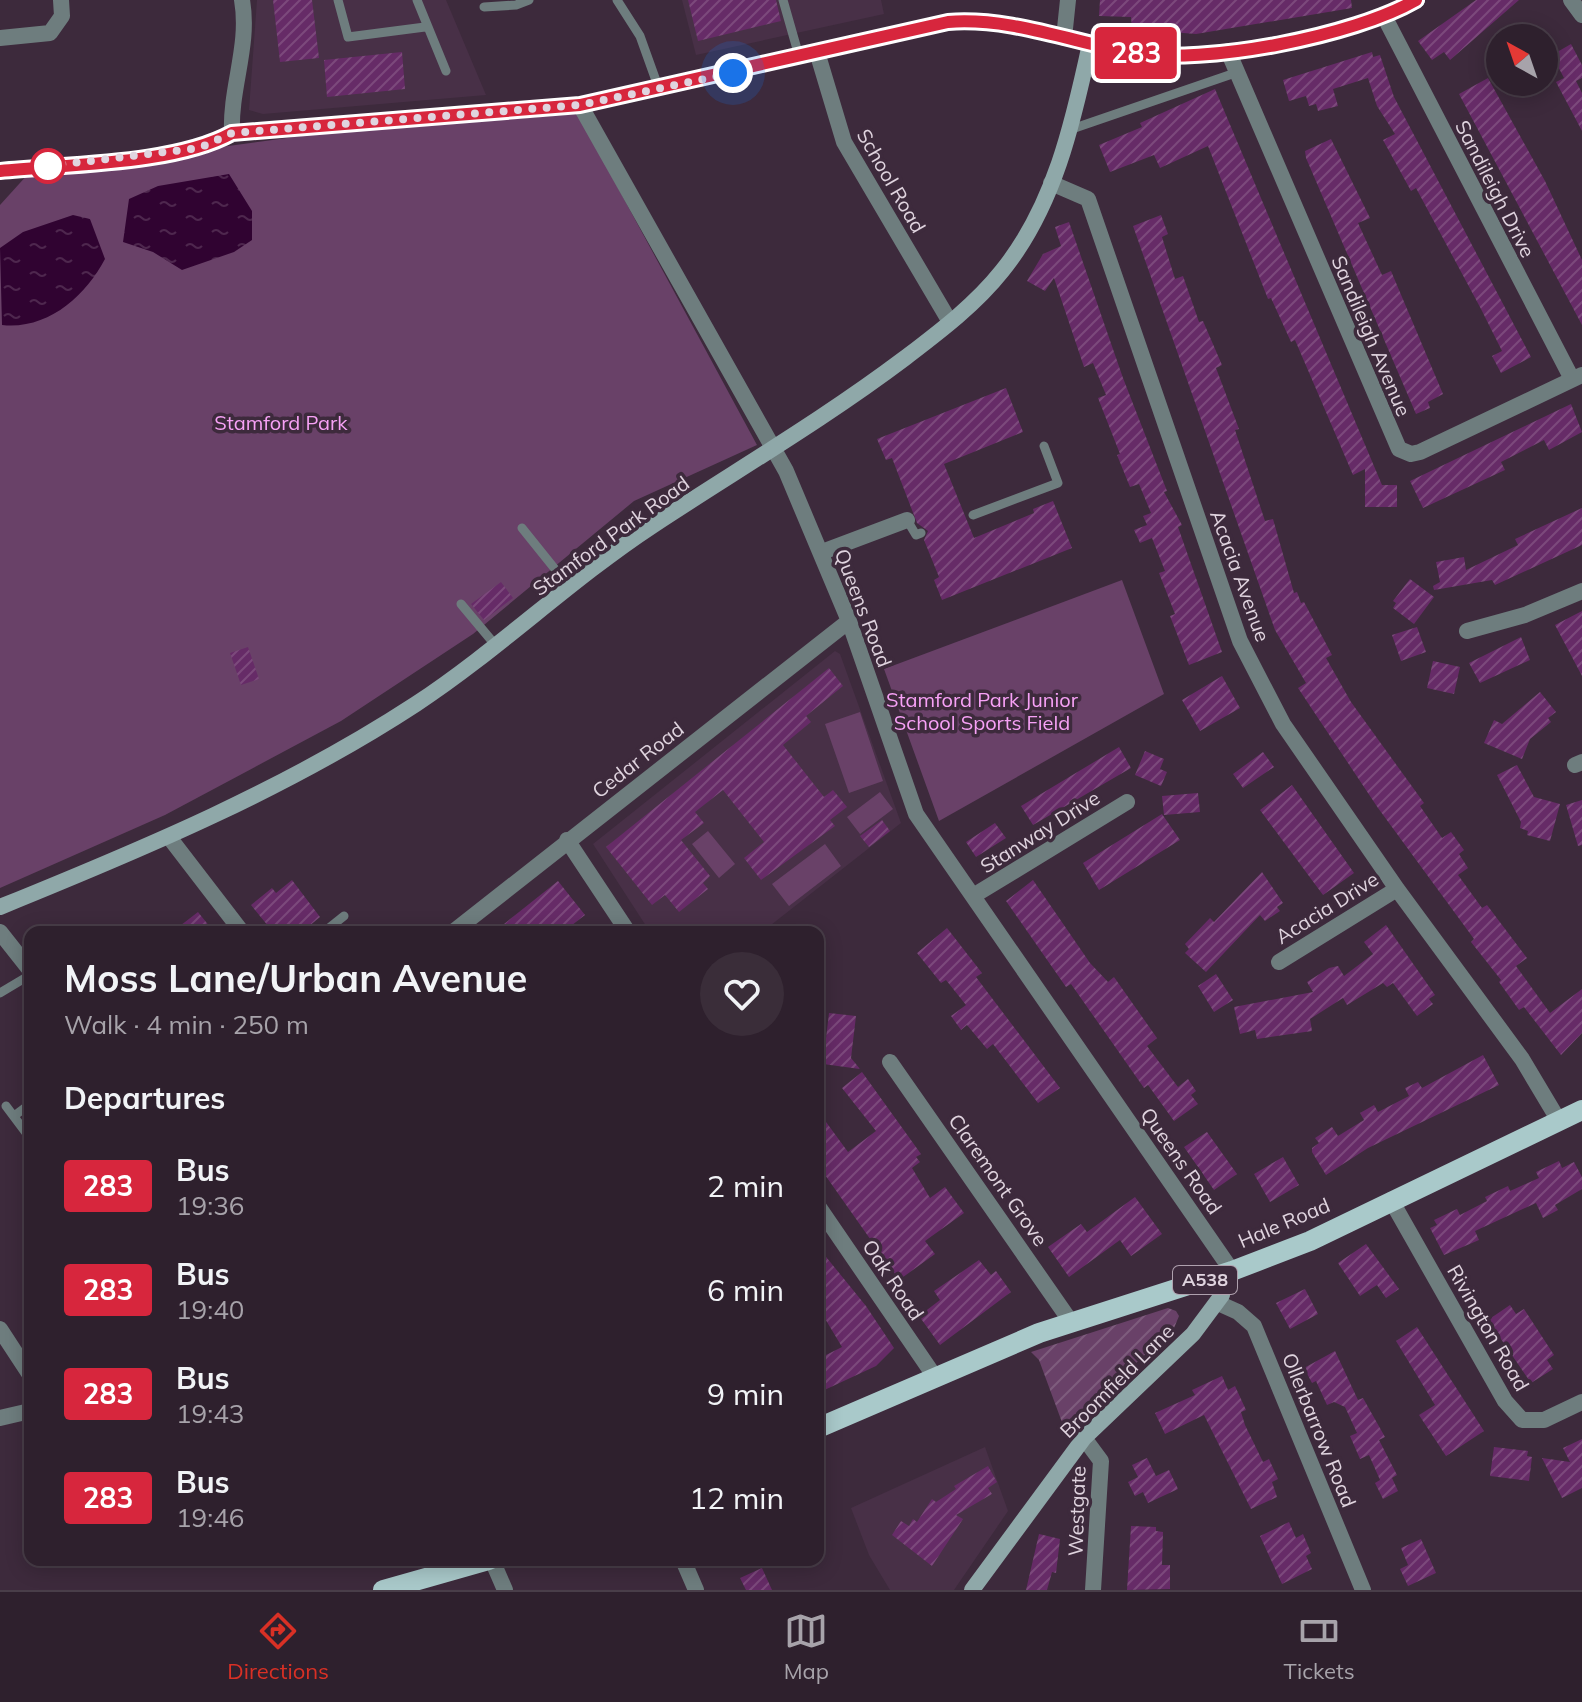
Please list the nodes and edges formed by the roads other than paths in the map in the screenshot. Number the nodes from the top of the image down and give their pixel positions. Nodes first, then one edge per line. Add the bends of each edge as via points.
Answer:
1 (61, 0) edge
2 (242, 0) edge
3 (338, 0) edge
4 (417, 0) edge
5 (529, 0) edge
6 (617, 0) edge
7 (783, 0) edge
8 (1068, 0) edge
9 (1417, 0) edge
10 (1571, 0) edge
11 (484, 7) dead end
12 (1582, 15) edge
13 (1384, 16) junction
14 (425, 27) junction
15 (0, 38) edge
16 (1064, 38) junction
17 (1090, 44) junction
18 (1228, 51) junction
19 (817, 52) junction
20 (799, 56) junction
21 (446, 71) dead end
22 (1238, 72) junction
23 (659, 89) junction
24 (580, 105) junction
25 (1069, 130) junction
26 (232, 133) junction
27 (0, 171) edge
28 (1051, 183) junction
29 (950, 322) junction
30 (1577, 377) edge
31 (1044, 446) dead end
32 (774, 450) junction
33 (973, 515) dead end
34 (907, 520) joint
35 (522, 528) dead end
36 (921, 533) dead end
37 (822, 552) junction
38 (571, 589) junction
39 (1582, 591) edge
40 (461, 604) dead end
41 (849, 621) junction
42 (1467, 631) dead end
43 (497, 647) junction
44 (1127, 802) dead end
45 (169, 837) junction
46 (567, 840) junction
47 (1397, 889) junction
48 (973, 896) junction
49 (0, 907) edge
50 (344, 916) dead end
51 (237, 926) edge
52 (332, 926) edge
53 (460, 926) edge
54 (624, 926) edge
55 (0, 932) edge
56 (1279, 962) dead end
57 (24, 964) edge
58 (24, 976) edge
59 (0, 993) edge
60 (890, 1062) dead end
61 (6, 1106) dead end
62 (24, 1108) edge
63 (1582, 1110) edge
64 (14, 1116) junction
65 (1559, 1121) junction
66 (24, 1130) edge
67 (1391, 1200) junction
68 (824, 1215) edge
69 (1225, 1273) junction
70 (1218, 1303) junction
71 (1071, 1322) junction
72 (0, 1329) edge
73 (24, 1366) edge
74 (935, 1377) junction
75 (1582, 1402) edge
76 (24, 1412) edge
77 (0, 1418) edge
78 (824, 1425) edge
79 (1084, 1438) junction
80 (469, 1566) edge
81 (493, 1566) edge
82 (686, 1566) edge
83 (383, 1590) edge
84 (505, 1590) edge
85 (696, 1590) edge
86 (972, 1590) edge
87 (1093, 1590) edge
88 (1363, 1590) edge

1 - 15 street via 62,16 50,33
2 - 26 street via 245,44 232,96
3 - 14 lane via 348,37
4 - 14 lane
5 - 11 lane
6 - 23 lane via 640,36
7 - 20 lane
8 - 16 street
9 - 13 street
10 - 12 street
13 - 18 street
13 - 30 street, Sandileigh Drive
14 - 21 lane
16 - 17 street
16 - 19 street via 963,21
17 - 18 street via 1161,56
17 - 25 street, Stamford Park Road
18 - 22 street, Sandileigh Avenue
19 - 20 street
19 - 29 street, School Road via 844,142
20 - 23 street
22 - 25 lane
22 - 30 street, Sandileigh Avenue via 1399,449 1420,452
23 - 24 street
24 - 26 street
24 - 32 street, Queens Road
25 - 28 street, Stamford Park Road
26 - 27 street via 205,146 160,154
28 - 29 street, Stamford Park Road via 1008,263
28 - 47 street, Acacia Avenue via 1088,199 1240,641 1283,724
29 - 32 street, Stamford Park Road
31 - 33 lane via 1058,483
32 - 37 street, Queens Road
32 - 38 street, Stamford Park Road via 652,526
34 - 36 lane via 916,535
34 - 37 street
35 - 38 lane
37 - 41 street, Queens Road
38 - 43 street, Stamford Park Road
39 - 42 street
40 - 43 lane
41 - 46 street, Cedar Road
41 - 48 street, Queens Road via 916,814
43 - 45 street, Stamford Park Road via 369,733
44 - 48 street, Stanway Drive
45 - 49 street, Stamford Park Road
45 - 51 street
46 - 53 street, Cedar Road
46 - 54 street
47 - 56 street, Acacia Drive
47 - 65 street, Acacia Avenue via 1522,1059
48 - 69 street, Queens Road
50 - 52 lane
55 - 57 street
58 - 59 lane
60 - 71 street, Claremont Grove
61 - 64 lane
62 - 64 lane
63 - 65 main road, Hale Road / A538
64 - 66 lane
65 - 67 main road, Hale Road / A538
67 - 69 main road, Hale Road / A538 via 1310,1241
67 - 75 street, Rivington Road via 1505,1401 1522,1420 1544,1420
68 - 74 street, Oak Road
69 - 70 street
69 - 71 main road, Hale Road / A538
70 - 79 street, Broomfield Lane via 1193,1334
70 - 88 street, Ollerbarrow Road via 1254,1326
71 - 74 main road, Hale Road / A538
72 - 73 street
74 - 78 main road, Hale Road / A538
76 - 77 street
79 - 86 street, Broomfield Lane
79 - 87 street, Westgate via 1101,1461
80 - 83 main road
81 - 84 street
82 - 85 street

